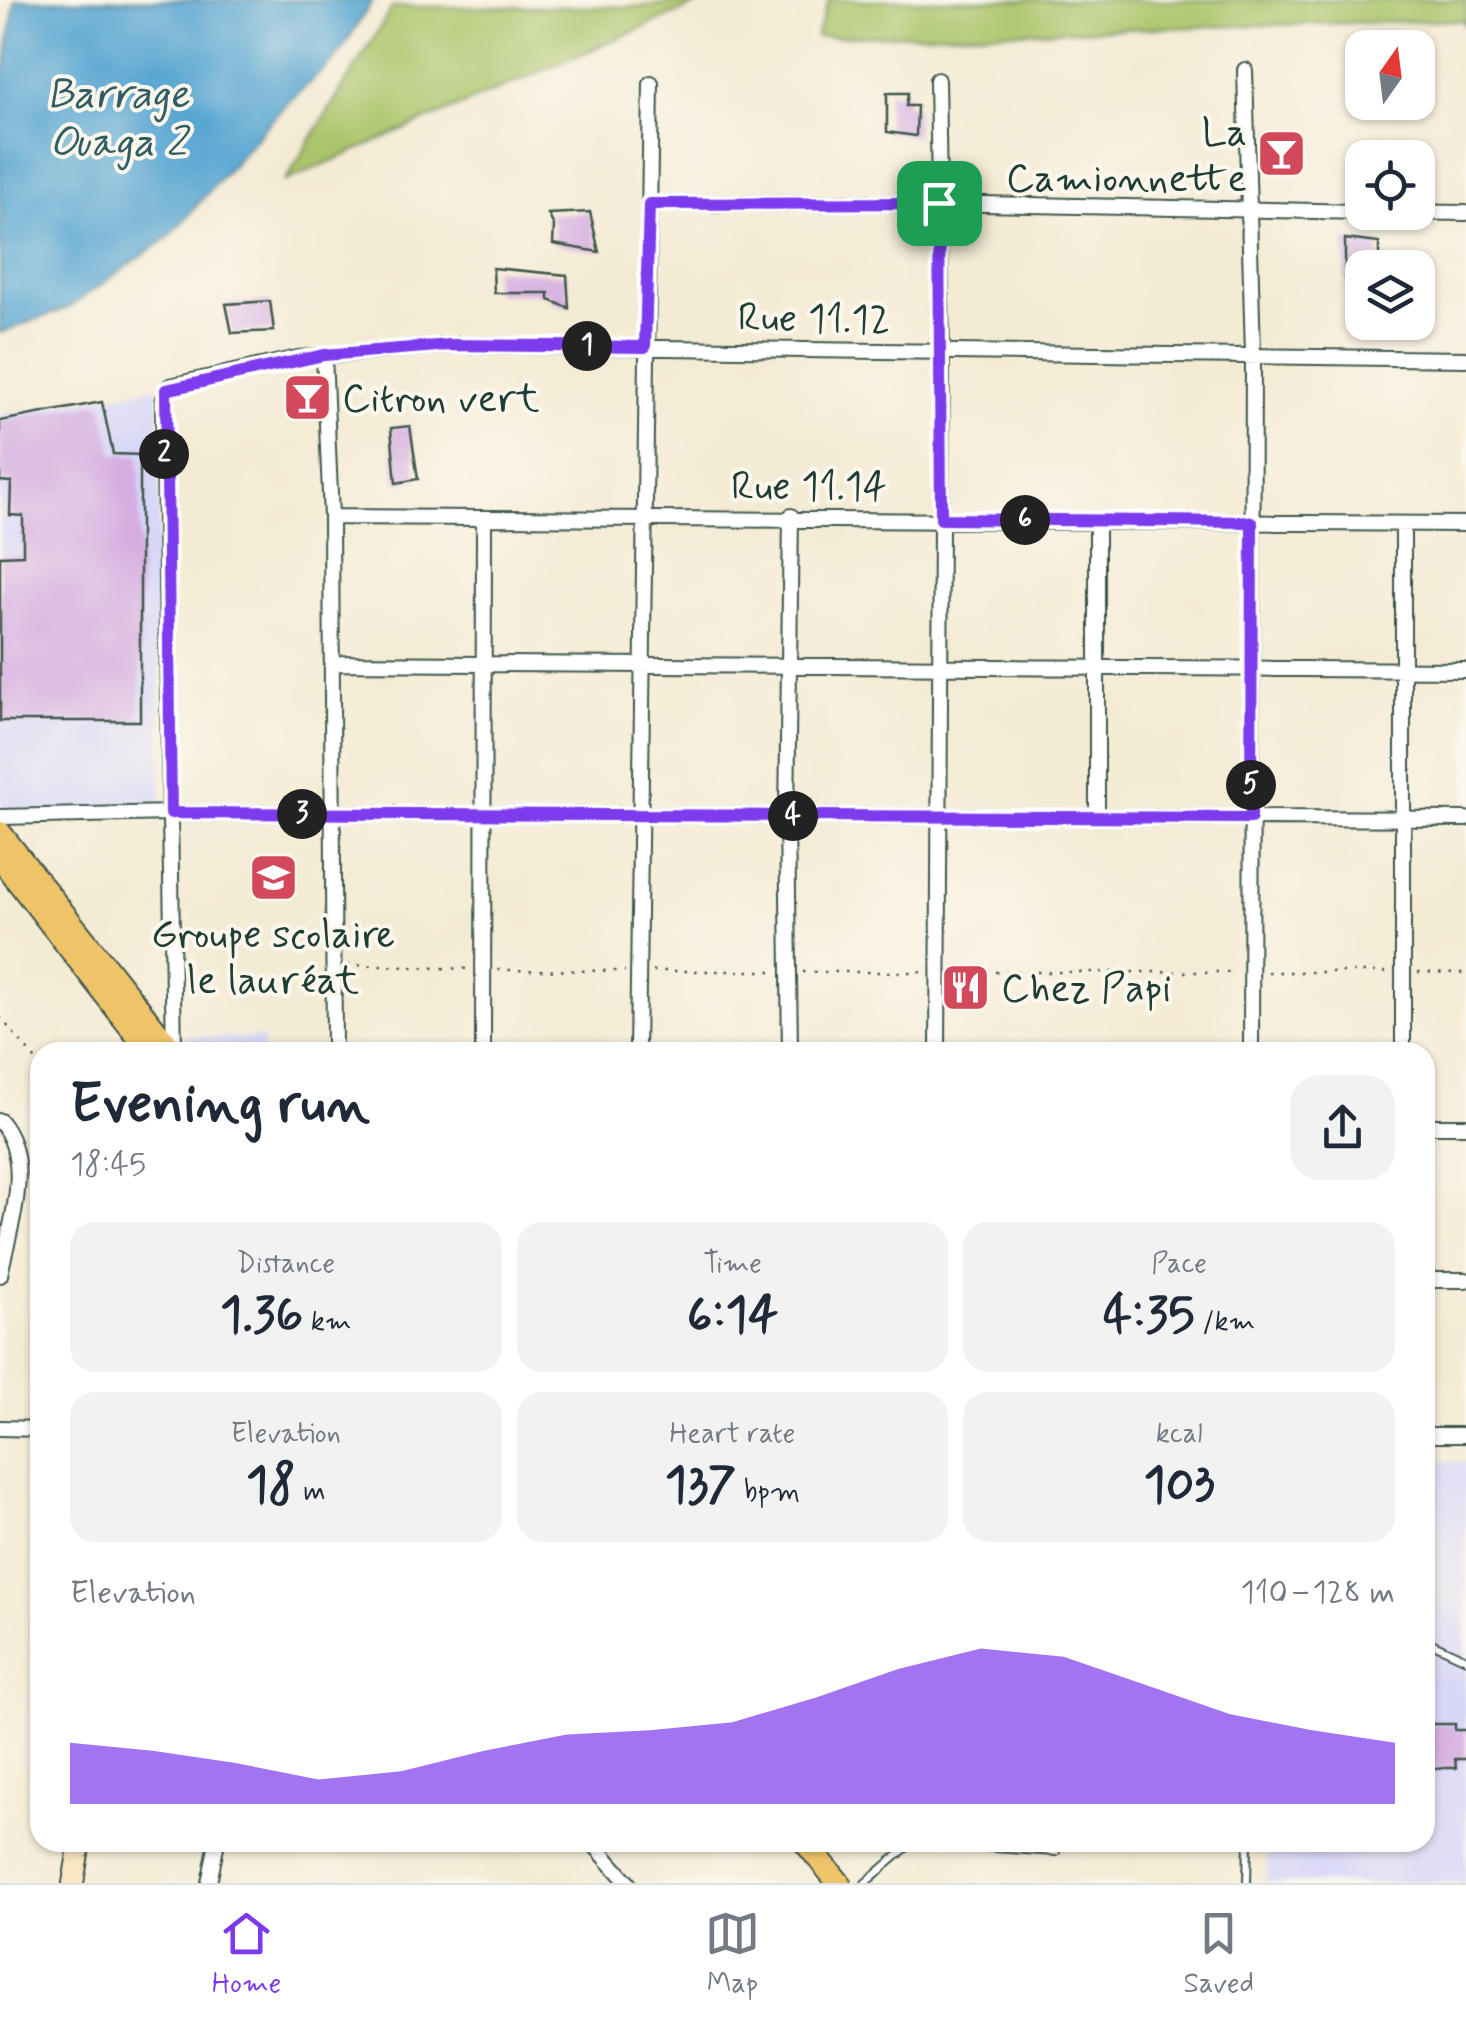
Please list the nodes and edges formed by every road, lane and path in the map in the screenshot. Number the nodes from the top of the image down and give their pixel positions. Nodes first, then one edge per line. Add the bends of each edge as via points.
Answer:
1 (1246, 70) dead end
2 (937, 80) dead end
3 (651, 84) dead end
4 (939, 203) junction
5 (649, 204) junction
6 (1248, 212) junction
7 (1345, 212) edge
8 (1435, 213) edge
9 (1466, 213) edge
10 (645, 347) junction
11 (942, 352) junction
12 (1253, 354) junction
13 (324, 355) junction
14 (1466, 359) edge
15 (791, 516) junction
16 (331, 517) junction
17 (484, 518) junction
18 (643, 518) junction
19 (941, 519) junction
20 (1098, 521) junction
21 (1252, 522) junction
22 (1403, 524) junction
23 (1466, 524) edge
24 (332, 663) junction
25 (484, 665) junction
26 (791, 666) junction
27 (939, 666) junction
28 (641, 667) junction
29 (1096, 668) junction
30 (1252, 669) junction
31 (1466, 670) edge
32 (1403, 671) junction
33 (171, 813) junction
34 (333, 814) junction
35 (483, 814) junction
36 (0, 816) edge
37 (640, 816) junction
38 (787, 816) junction
39 (937, 818) junction
40 (1097, 818) junction
41 (1251, 818) junction
42 (1404, 819) junction
43 (1466, 819) edge
44 (0, 833) edge
45 (0, 858) edge
46 (334, 965) junction
47 (484, 970) junction
48 (638, 971) junction
49 (788, 972) junction
50 (939, 972) junction
51 (1251, 972) junction
52 (1404, 972) junction
53 (1466, 973) edge
54 (0, 1016) edge
55 (142, 1042) edge
56 (165, 1042) edge
57 (173, 1042) edge
58 (334, 1042) edge
59 (484, 1042) edge
60 (636, 1042) edge
61 (790, 1042) edge
62 (938, 1042) edge
63 (1251, 1042) edge
64 (1403, 1042) edge
65 (30, 1053) edge
66 (0, 1121) edge
67 (1435, 1126) edge
68 (1466, 1126) edge
69 (8, 1148) edge
70 (0, 1275) edge
71 (1435, 1280) edge
72 (1466, 1280) edge
73 (0, 1428) edge
74 (30, 1429) edge
75 (1435, 1435) edge
76 (1466, 1435) edge
77 (1435, 1645) edge
78 (1466, 1659) edge
79 (78, 1852) edge
80 (215, 1852) edge
81 (601, 1852) edge
82 (794, 1852) edge
83 (813, 1852) edge
84 (901, 1852) edge
85 (1248, 1852) edge
86 (73, 1883) edge
87 (209, 1883) edge
88 (628, 1883) edge
89 (819, 1883) edge
90 (839, 1883) edge
91 (865, 1883) edge
92 (1247, 1883) edge

1 - 6 street
2 - 4 street
3 - 5 street
4 - 5 street
4 - 6 street
4 - 11 street
5 - 10 street
6 - 7 street
6 - 12 street
8 - 9 street
10 - 11 street, Rue 11.12
10 - 13 street, Rue 11.12 via 450,345
10 - 18 street
11 - 12 street, Rue 11.12
11 - 19 street
12 - 14 street, Rue 11.12
12 - 21 street
13 - 16 street
13 - 33 street, Rue 11.12 via 166,390
15 - 18 street, Rue 11.14
15 - 19 street, Rue 11.14
15 - 26 street
16 - 17 street, Rue 11.14
16 - 24 street
17 - 18 street, Rue 11.14
17 - 25 street
18 - 28 street
19 - 20 street, Rue 11.14
19 - 27 street
20 - 21 street, Rue 11.14
20 - 29 street
21 - 22 street, Rue 11.14
21 - 30 street
22 - 23 street, Rue 11.14
22 - 32 street
24 - 25 street
24 - 34 street
25 - 28 street
25 - 35 street
26 - 27 street
26 - 28 street
26 - 38 street
27 - 29 street
27 - 39 street
28 - 37 street
29 - 30 street
29 - 40 street
30 - 32 street
30 - 41 street
31 - 32 street
32 - 42 street
33 - 34 street
33 - 36 street
33 - 57 street
34 - 35 street
34 - 46 street
35 - 37 street
35 - 47 street
37 - 38 street
37 - 48 street
38 - 39 street
38 - 49 street
39 - 40 street
39 - 50 street
40 - 41 street
41 - 42 street
41 - 51 street
42 - 43 street
42 - 52 street
44 - 56 main road
45 - 55 main road
46 - 47 path
46 - 58 street
47 - 48 path
47 - 59 street
48 - 49 path
48 - 60 street
49 - 50 path
49 - 61 street
50 - 51 path
50 - 62 street
51 - 52 path
51 - 63 street
52 - 53 path
52 - 64 street
54 - 65 path
66 - 69 street
67 - 68 street
69 - 70 street via 18,1173
71 - 72 street
73 - 74 street
75 - 76 street
77 - 78 lane
79 - 86 street
80 - 87 street
81 - 88 street
82 - 89 main road
83 - 90 main road
84 - 91 lane
85 - 92 lane

